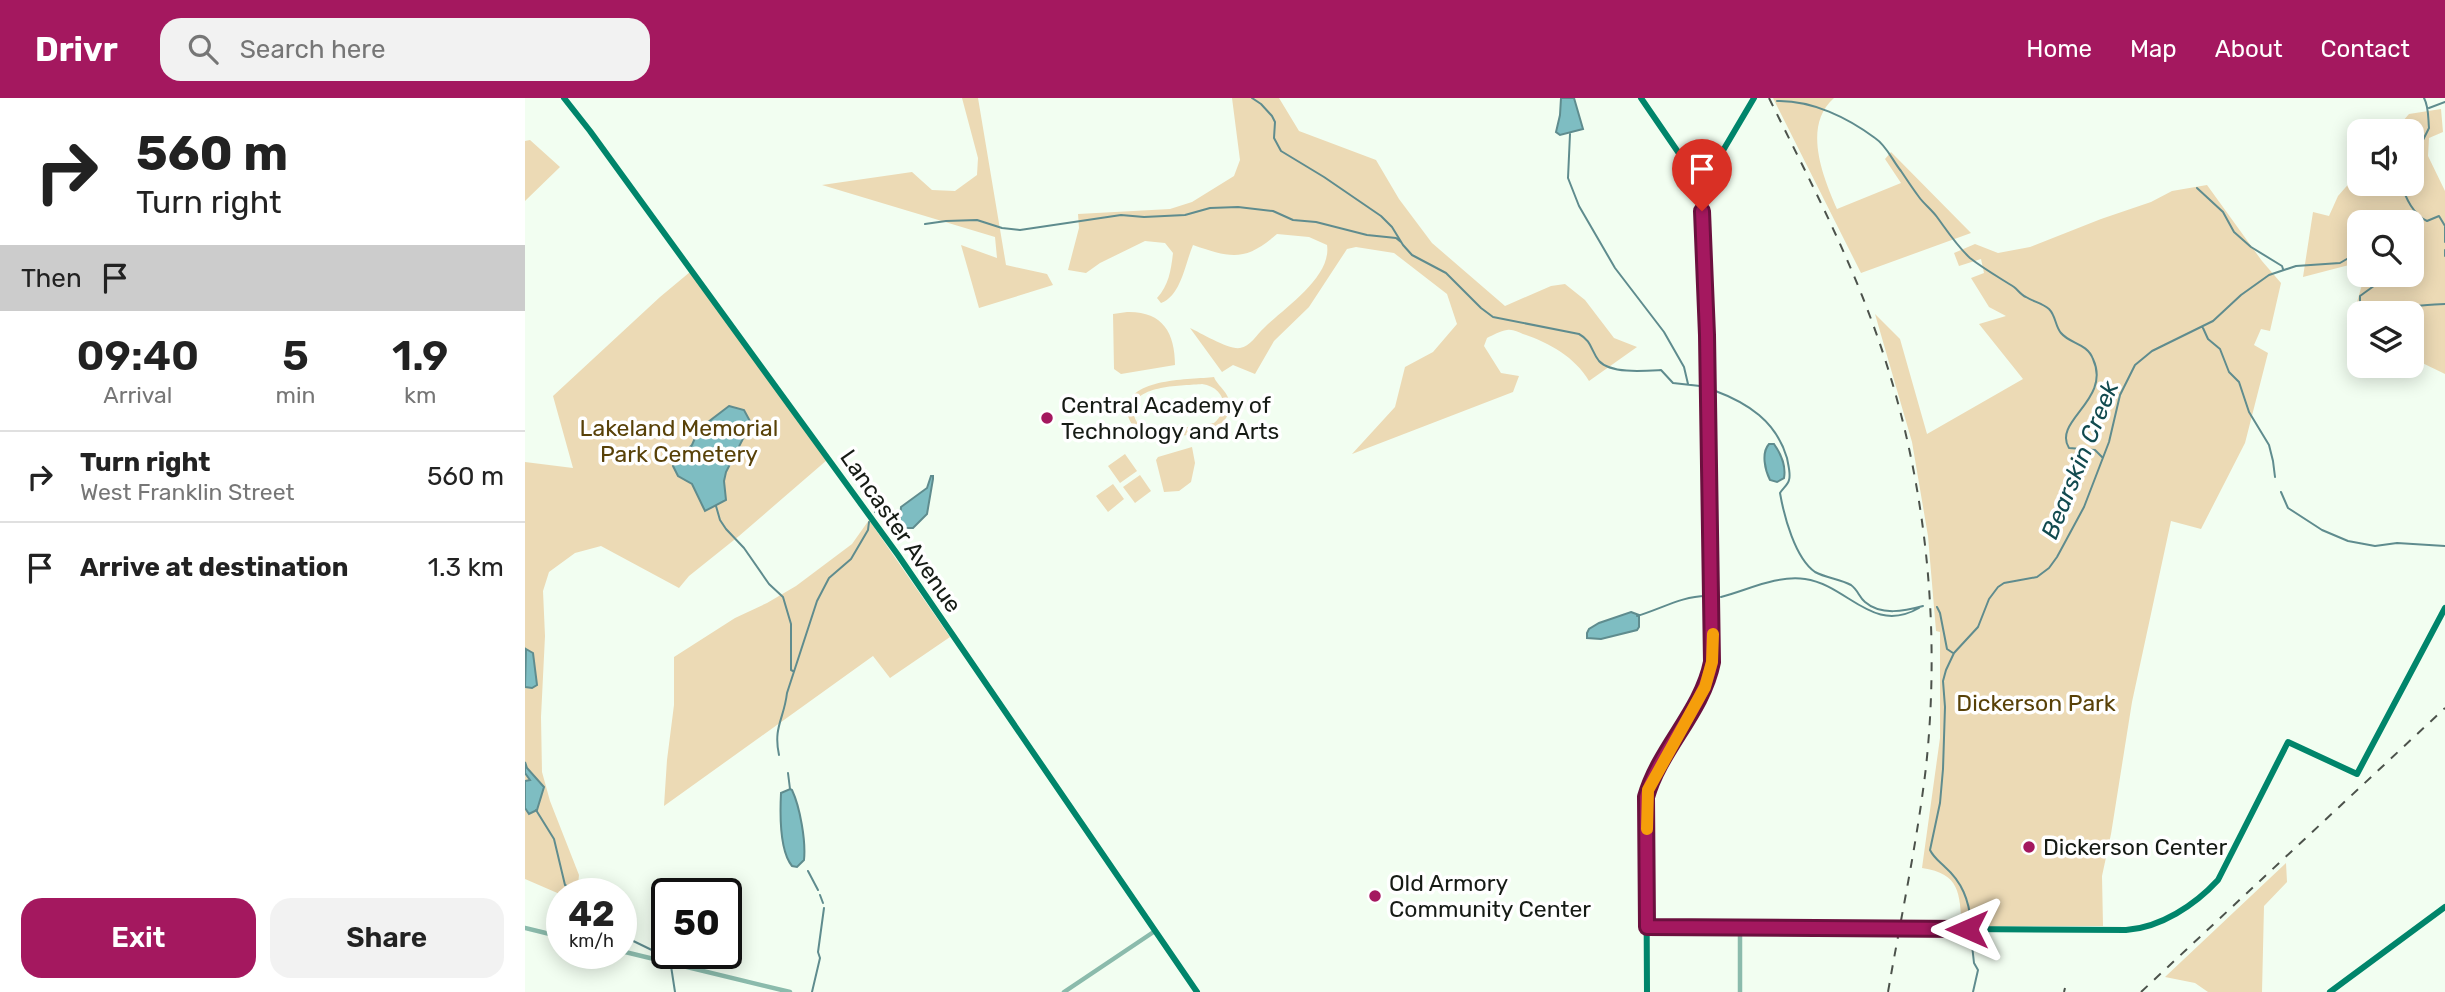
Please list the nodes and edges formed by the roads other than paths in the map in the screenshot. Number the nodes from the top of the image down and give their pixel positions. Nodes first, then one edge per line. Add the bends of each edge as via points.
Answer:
1 (564, 98) edge
2 (1641, 98) edge
3 (1754, 98) edge
4 (1700, 198) junction
5 (2445, 608) edge
6 (2445, 907) edge
7 (1647, 927) junction
8 (525, 928) edge
9 (1740, 928) junction
10 (1156, 931) junction
11 (546, 933) edge
12 (637, 955) edge
13 (790, 992) edge
14 (1064, 992) edge
15 (1198, 992) edge
16 (1647, 992) edge
17 (1740, 992) edge
18 (2330, 992) edge

1 - 10 main road, Lancaster Avenue via 898,555
2 - 4 main road via 1689,168
3 - 4 main road
4 - 7 main road via 1712,662 1705,687 1646,797
5 - 9 main road via 2357,774 2288,742 2218,880 2161,922 2138,929
6 - 18 main road
7 - 9 main road
7 - 16 main road
8 - 11 street
9 - 17 street
10 - 14 street
10 - 15 main road, Lancaster Avenue
12 - 13 street

